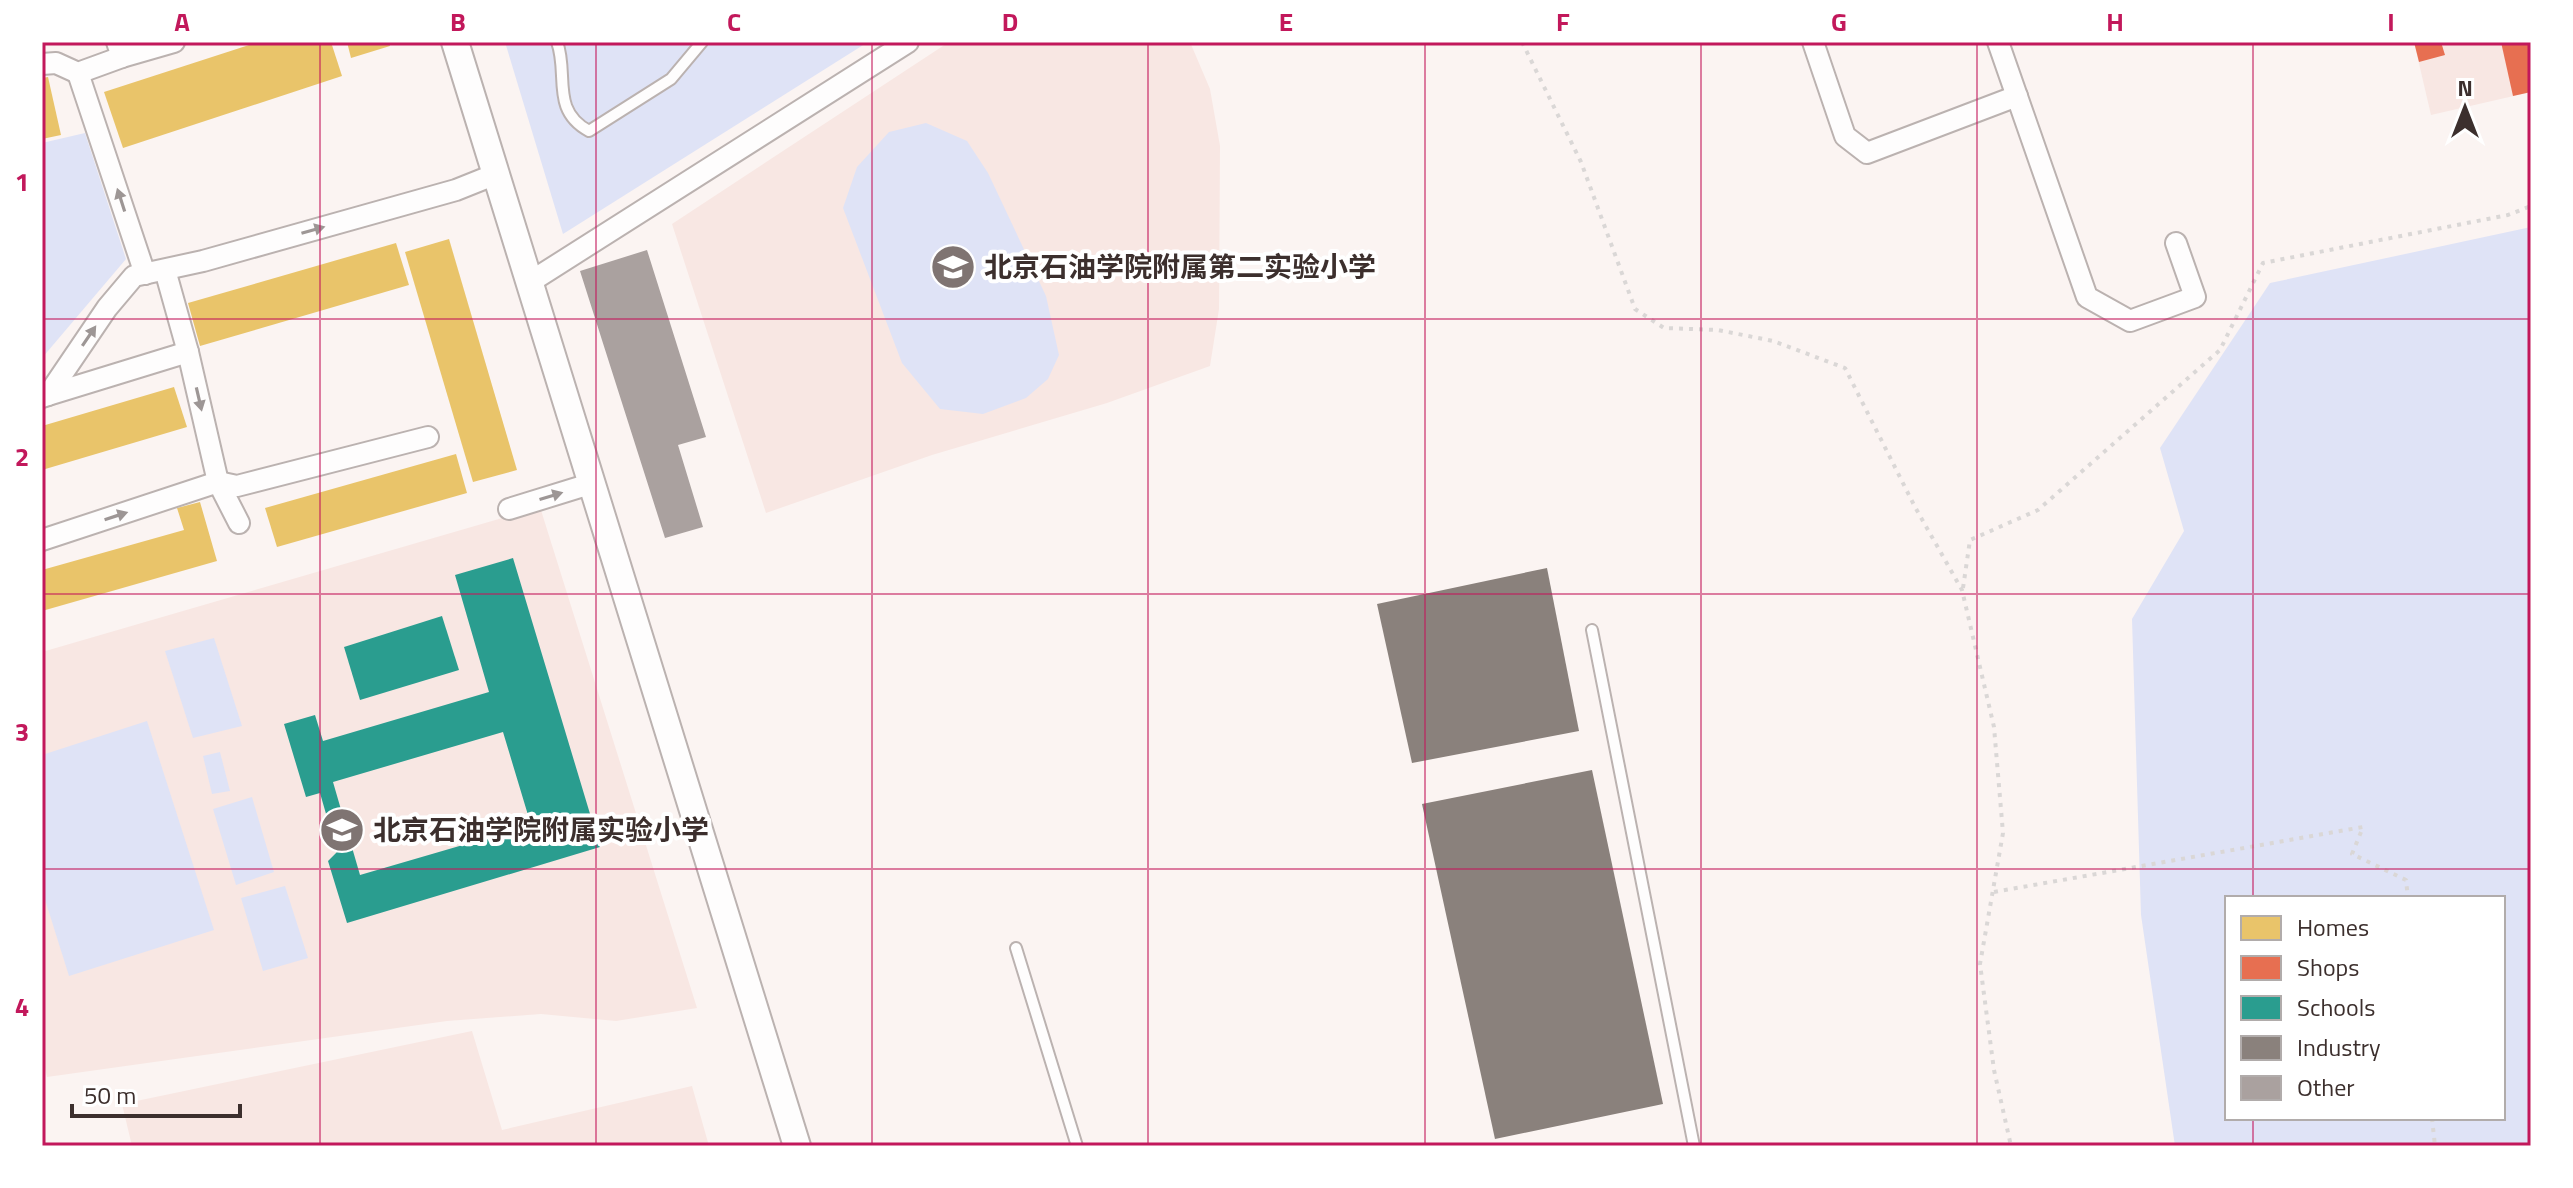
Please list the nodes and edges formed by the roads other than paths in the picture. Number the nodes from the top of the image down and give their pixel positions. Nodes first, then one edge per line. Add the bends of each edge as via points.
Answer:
1 (174, 42) edge
2 (455, 42) edge
3 (557, 42) edge
4 (702, 42) edge
5 (908, 42) edge
6 (1813, 42) edge
7 (1998, 42) edge
8 (120, 49) edge
9 (42, 64) edge
10 (78, 73) junction
11 (2017, 96) junction
12 (496, 174) junction
13 (2176, 243) dead end
14 (155, 272) junction
15 (530, 282) junction
16 (188, 352) junction
17 (45, 396) edge
18 (428, 437) dead end
19 (218, 482) junction
20 (593, 483) junction
21 (509, 509) dead end
22 (239, 523) dead end
23 (42, 540) edge
24 (1592, 630) dead end
25 (1016, 948) dead end
26 (797, 1146) edge
27 (1077, 1146) edge
28 (1694, 1146) edge

1 - 8 street
2 - 12 street
3 - 4 lane via 561,89 574,123 589,131 671,79
5 - 15 street
6 - 11 street via 1845,136 1867,153
7 - 11 street
8 - 10 street
9 - 10 street via 56,63
14 -> 10 street
11 - 13 street via 2087,297 2130,321 2195,297
14 -> 12 street via 456,190
12 - 15 street
14 - 16 street
17 -> 14 street via 134,276
15 - 20 street
16 - 17 street
16 -> 19 street
18 - 19 street via 237,486
19 - 22 street
23 -> 19 street
21 -> 20 street
20 - 26 street
24 - 28 lane
25 - 27 lane

